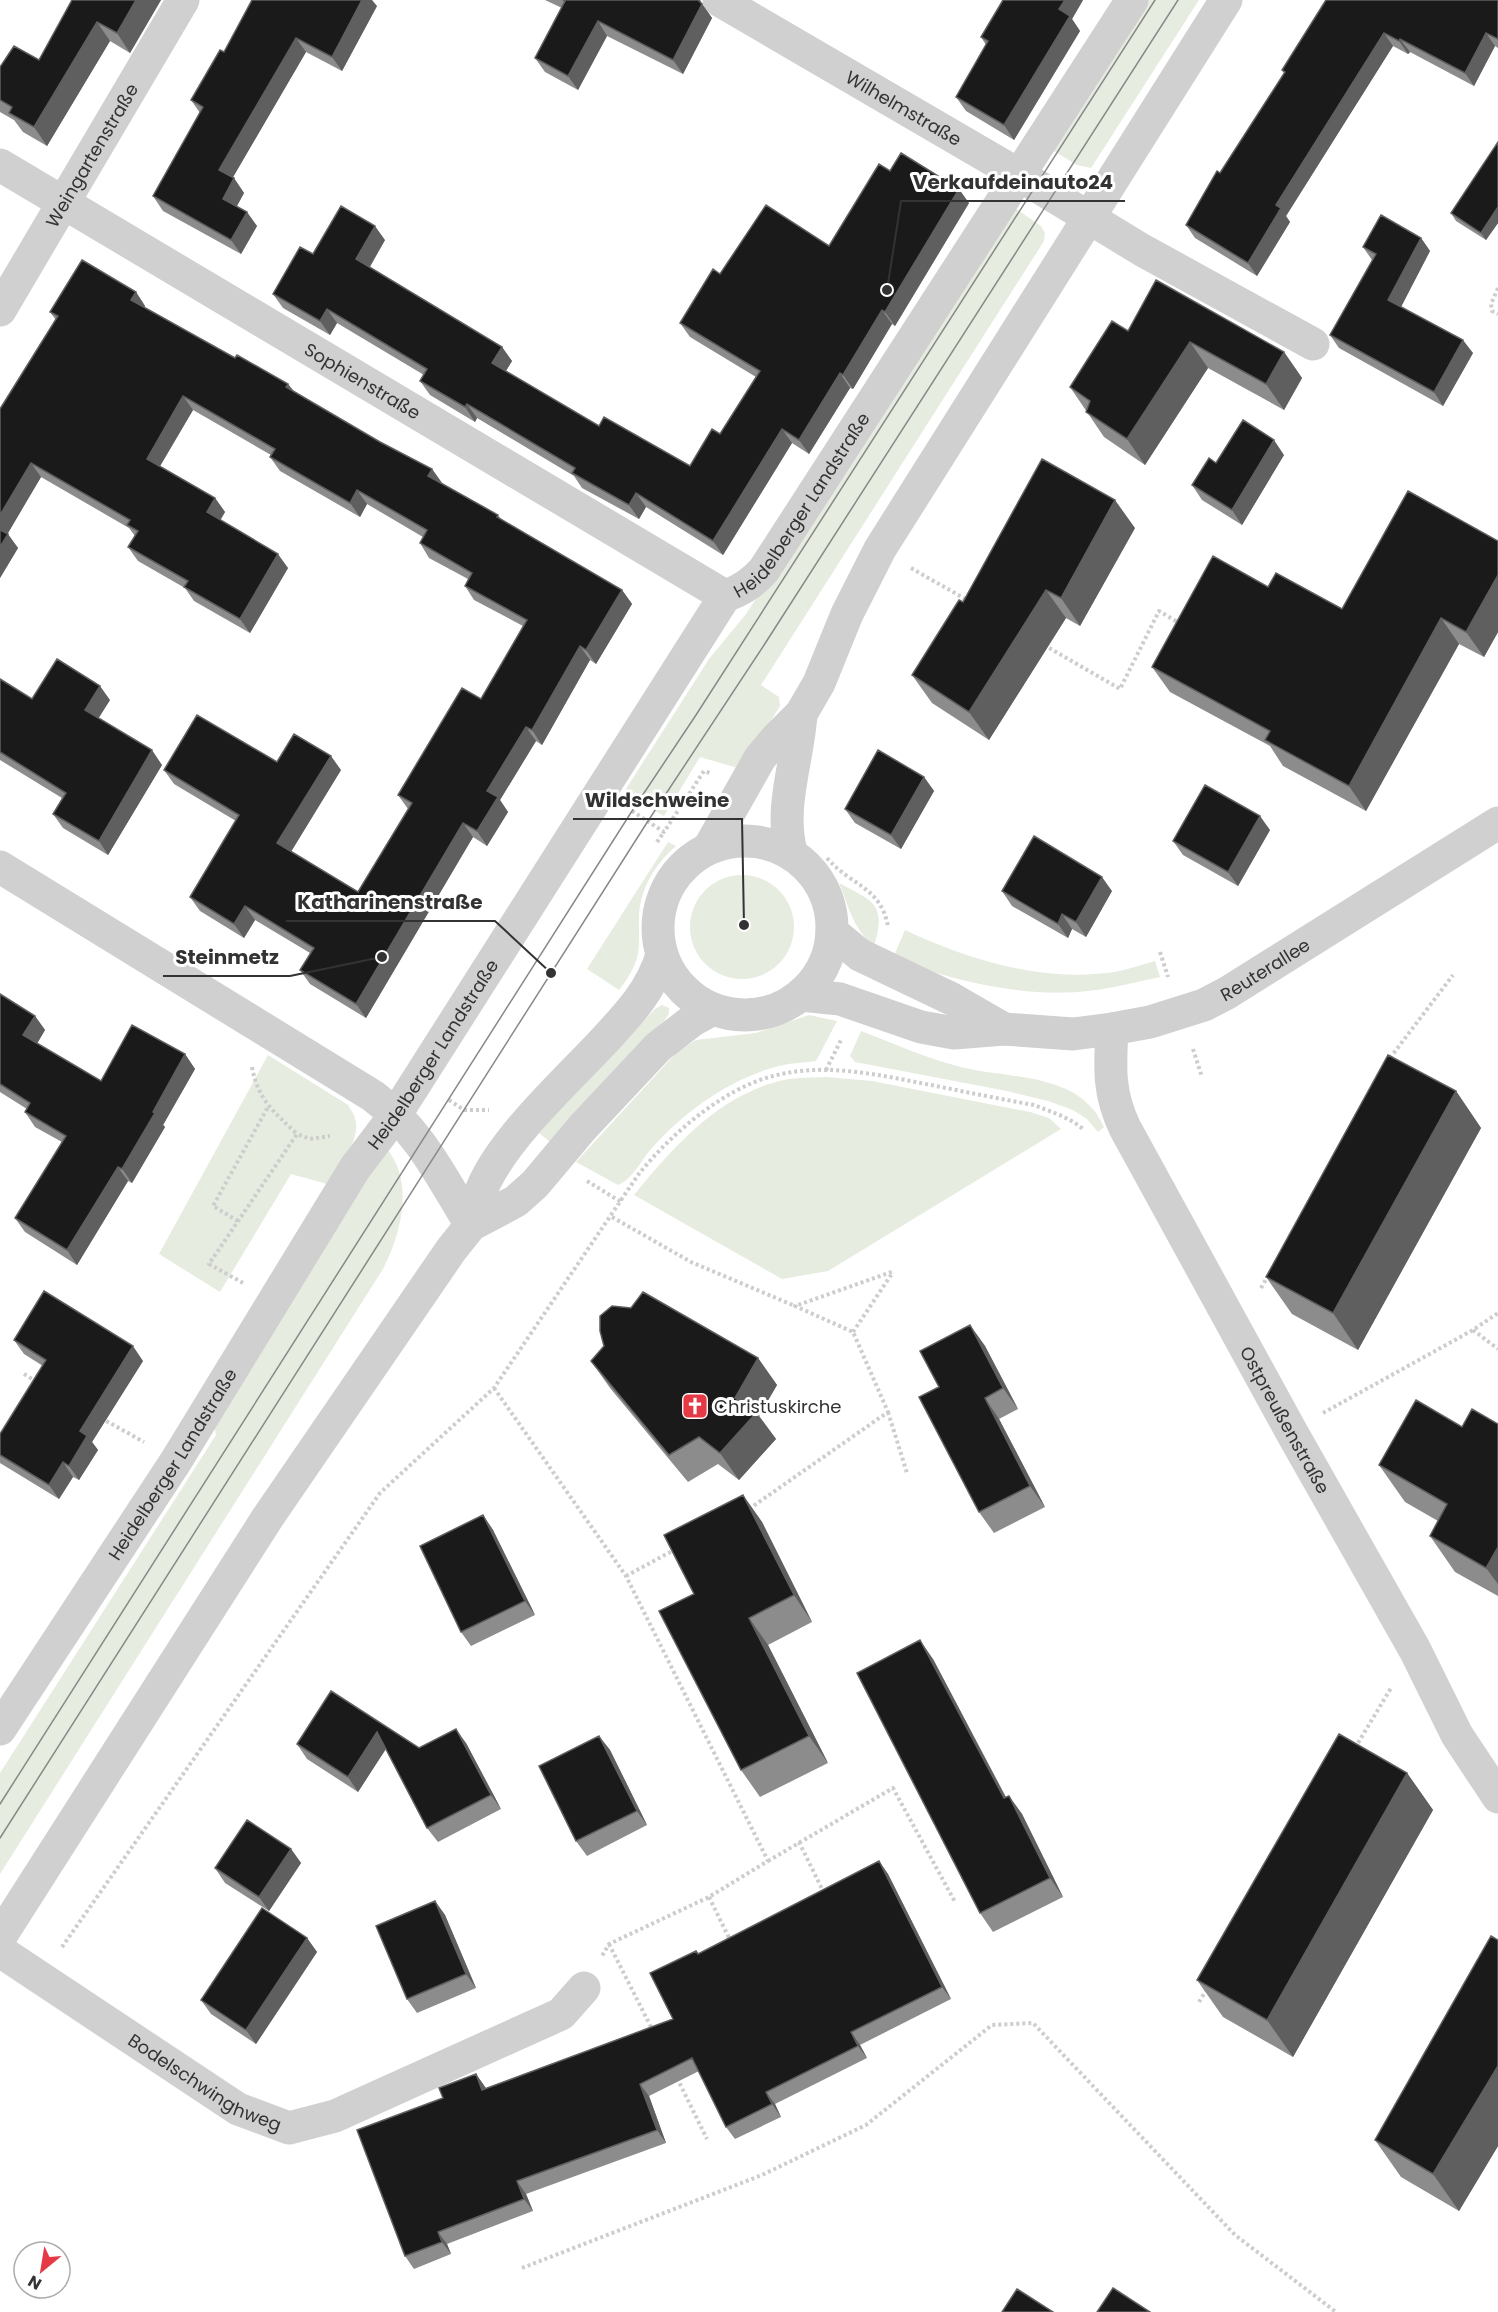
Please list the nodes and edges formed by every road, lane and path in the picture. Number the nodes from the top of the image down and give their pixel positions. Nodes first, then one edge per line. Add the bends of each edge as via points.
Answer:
1 (183, 0) edge
2 (719, 0) edge
3 (1132, 0) edge
4 (1226, 0) edge
5 (0, 165) edge
6 (1019, 175) junction
7 (63, 203) junction
8 (1088, 218) junction
9 (1498, 288) edge
10 (0, 310) edge
11 (1498, 314) edge
12 (1313, 344) dead end
13 (880, 549) junction
14 (725, 596) junction
15 (969, 602) edge
16 (1176, 634) edge
17 (1040, 643) dead end
18 (801, 714) junction
19 (713, 774) dead end
20 (601, 791) junction
21 (1498, 824) edge
22 (664, 832) junction
23 (657, 843) dead end
24 (709, 848) junction
25 (791, 852) junction
26 (823, 852) dead end
27 (0, 867) edge
28 (888, 927) dead end
29 (832, 932) junction
30 (662, 955) junction
31 (1453, 975) dead end
32 (801, 994) junction
33 (713, 1009) junction
34 (245, 1016) junction
35 (1004, 1029) junction
36 (1112, 1029) junction
37 (844, 1035) dead end
38 (1383, 1066) edge
39 (826, 1070) junction
40 (418, 1080) junction
41 (268, 1107) junction
42 (396, 1114) junction
43 (494, 1114) dead end
44 (297, 1134) junction
45 (336, 1134) dead end
46 (1088, 1134) dead end
47 (585, 1179) dead end
48 (621, 1202) junction
49 (612, 1216) junction
50 (238, 1221) junction
51 (471, 1226) junction
52 (1273, 1267) edge
53 (1261, 1288) dead end
54 (274, 1300) junction
55 (795, 1306) junction
56 (1498, 1313) edge
57 (1473, 1330) junction
58 (853, 1332) junction
59 (1498, 1349) edge
60 (24, 1374) dead end
61 (44, 1386) edge
62 (494, 1388) junction
63 (888, 1412) junction
64 (95, 1414) edge
65 (1291, 1431) junction
66 (176, 1461) junction
67 (907, 1473) dead end
68 (746, 1511) edge
69 (676, 1549) edge
70 (626, 1576) junction
71 (1415, 1650) junction
72 (0, 1729) edge
73 (1353, 1751) edge
74 (1494, 1780) edge
75 (799, 1842) junction
76 (768, 1861) junction
77 (709, 1897) junction
78 (955, 1902) dead end
79 (830, 1904) edge
80 (0, 1937) edge
81 (609, 1944) junction
82 (735, 1950) edge
83 (0, 1951) edge
84 (40, 1977) junction
85 (1211, 1982) edge
86 (584, 1988) joint
87 (1199, 2002) edge
88 (656, 2036) edge
89 (676, 2077) edge
90 (707, 2139) dead end
91 (522, 2268) dead end
92 (1336, 2312) edge

1 - 7 street, Weingartenstraße
2 - 6 street, Wilhelmstraße
3 - 6 street, Heidelberger Landstraße
4 - 8 street
5 - 7 street, Sophienstraße
6 - 8 street, Wilhelmstraße
6 - 14 street, Heidelberger Landstraße via 764,570 752,583
7 - 10 street, Weingartenstraße
7 - 14 street, Sophienstraße
8 - 12 street, Wilhelmstraße
8 - 13 street
9 - 11 path via 1491,304 1492,311
13 - 15 path
13 - 18 street
14 - 20 street, Heidelberger Landstraße
16 - 17 path via 1182,624 1159,611 1120,689
18 - 24 street via 760,758
18 - 25 street via 786,819
19 - 22 path via 704,771
20 - 22 path
20 - 40 street, Heidelberger Landstraße
21 - 36 street, Reuterallee via 1227,993 1204,1005 1150,1022
22 - 23 path
24 - 25 street via 748,840
24 - 30 street via 687,861 670,881 660,904 657,930
25 - 29 street via 816,877 825,894
26 - 28 path via 836,869 880,903
27 - 34 street
29 - 32 street via 828,955 817,977
29 - 35 street, Reuterallee via 860,955 935,990
30 - 33 street via 681,988
30 - 51 street via 656,973 631,1012 504,1152 478,1198
31 - 38 path
32 - 33 street via 781,1008 759,1014 736,1015
32 - 35 street, Reuterallee via 840,999 921,1027 954,1033
33 - 51 street via 658,1047 535,1184 516,1201
34 - 41 path via 255,1083
34 - 42 street
35 - 36 street, Reuterallee via 1073,1034
36 - 65 street, Ostpreußenstraße via 1110,1077 1118,1113
37 - 39 path
39 - 46 path via 875,1074 1034,1106 1076,1123
39 - 48 path via 774,1075 737,1090 693,1120 655,1154
40 - 42 street, Heidelberger Landstraße
40 - 43 path via 464,1110 487,1108
41 - 44 path
41 - 50 path via 213,1206
42 - 51 street via 422,1143
42 - 54 street, Heidelberger Landstraße via 355,1168
44 - 45 path via 310,1139
44 - 50 path
47 - 48 path
48 - 49 path
49 - 55 path via 691,1262
49 - 62 path
50 - 54 path via 209,1264
51 - 80 street via 421,1292 268,1517
52 - 53 path
54 - 66 street, Heidelberger Landstraße
55 - 58 path
55 - 58 path via 894,1271
56 - 57 path
57 - 59 path
57 - 65 path
58 - 63 path
60 - 61 path
62 - 70 path
62 - 84 path via 380,1494
63 - 67 path
63 - 68 path
64 - 66 path
65 - 71 street, Ostpreußenstraße
66 - 72 street, Heidelberger Landstraße
69 - 70 path
70 - 76 path
71 - 73 path
71 - 74 street, Ostpreußenstraße via 1457,1735
75 - 76 path
75 - 78 path via 893,1788
75 - 79 path
76 - 77 path
77 - 81 path
77 - 82 path
81 - 86 path
81 - 88 path
83 - 84 street, Bodelschwinghweg
84 - 86 street, Bodelschwinghweg via 238,2109 289,2128 335,2116 561,2014
85 - 87 path
89 - 90 path
91 - 92 path via 773,2170 866,2125 992,2025 1033,2023 1235,2235

